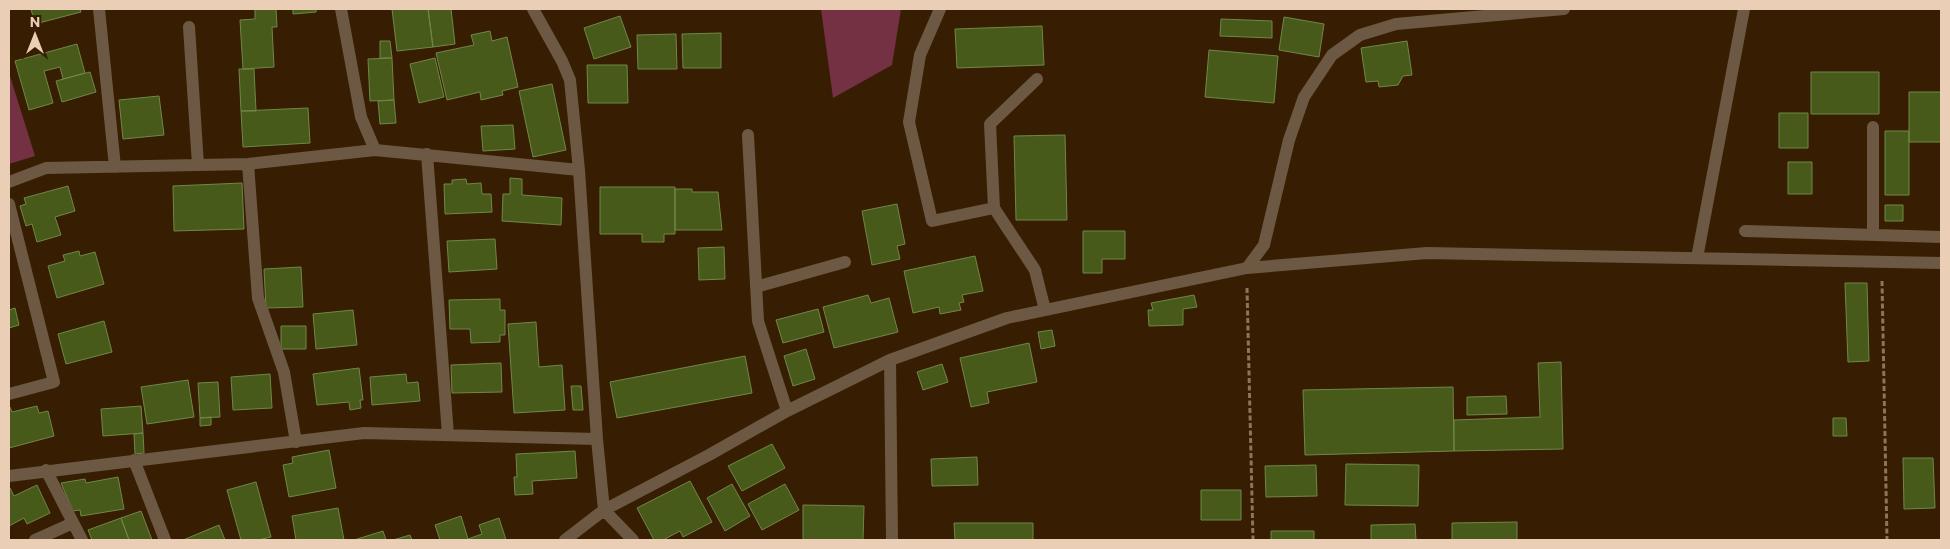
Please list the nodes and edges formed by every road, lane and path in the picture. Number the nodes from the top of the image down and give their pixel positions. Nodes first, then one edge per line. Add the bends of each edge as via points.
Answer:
1 (99, 9) edge
2 (341, 9) edge
3 (533, 9) edge
4 (940, 9) edge
5 (1564, 9) edge
6 (1744, 9) edge
7 (189, 27) dead end
8 (1037, 79) dead end
9 (1873, 127) dead end
10 (748, 135) dead end
11 (375, 150) junction
12 (427, 154) junction
13 (248, 164) junction
14 (198, 165) junction
15 (115, 167) junction
16 (579, 170) junction
17 (9, 182) edge
18 (9, 204) edge
19 (994, 208) junction
20 (1745, 232) dead end
21 (1873, 235) junction
22 (1941, 237) edge
23 (1697, 258) junction
24 (1881, 261) junction
25 (845, 262) dead end
26 (1941, 263) edge
27 (1247, 268) junction
28 (756, 287) junction
29 (1045, 310) junction
30 (890, 360) junction
31 (9, 394) edge
32 (787, 411) junction
33 (448, 435) junction
34 (597, 439) junction
35 (296, 442) junction
36 (134, 460) junction
37 (46, 470) junction
38 (9, 476) edge
39 (604, 510) junction
40 (73, 523) junction
41 (35, 540) edge
42 (82, 540) edge
43 (165, 540) edge
44 (565, 540) edge
45 (633, 540) edge
46 (892, 540) edge
47 (1252, 540) edge
48 (1887, 540) edge

1 - 15 street
2 - 11 street via 360,117
3 - 16 street via 570,80
4 - 19 street via 920,55 908,122 932,221
5 - 27 street via 1396,24 1360,35 1332,55 1304,97 1289,140 1264,245
6 - 23 street
7 - 14 street
8 - 19 street via 990,124
9 - 21 street
10 - 28 street
11 - 12 street
11 - 13 street
12 - 16 street
12 - 33 street
13 - 14 street
13 - 35 street via 258,298 284,372
14 - 15 street
15 - 17 street via 46,168
16 - 34 street
18 - 31 street via 54,382
19 - 29 street via 1035,270
20 - 21 street
21 - 22 street
23 - 24 street
23 - 27 street via 1427,253
24 - 26 street
24 - 48 path
25 - 28 street
27 - 29 street
27 - 47 path
28 - 32 street via 758,322
29 - 30 street via 1007,318
30 - 32 street
30 - 46 street
32 - 39 street
33 - 34 street
33 - 35 street via 364,433
34 - 39 street
35 - 36 street
36 - 37 street
36 - 43 street
37 - 38 street
37 - 40 street
39 - 44 street
39 - 45 street
40 - 41 street
40 - 42 street

